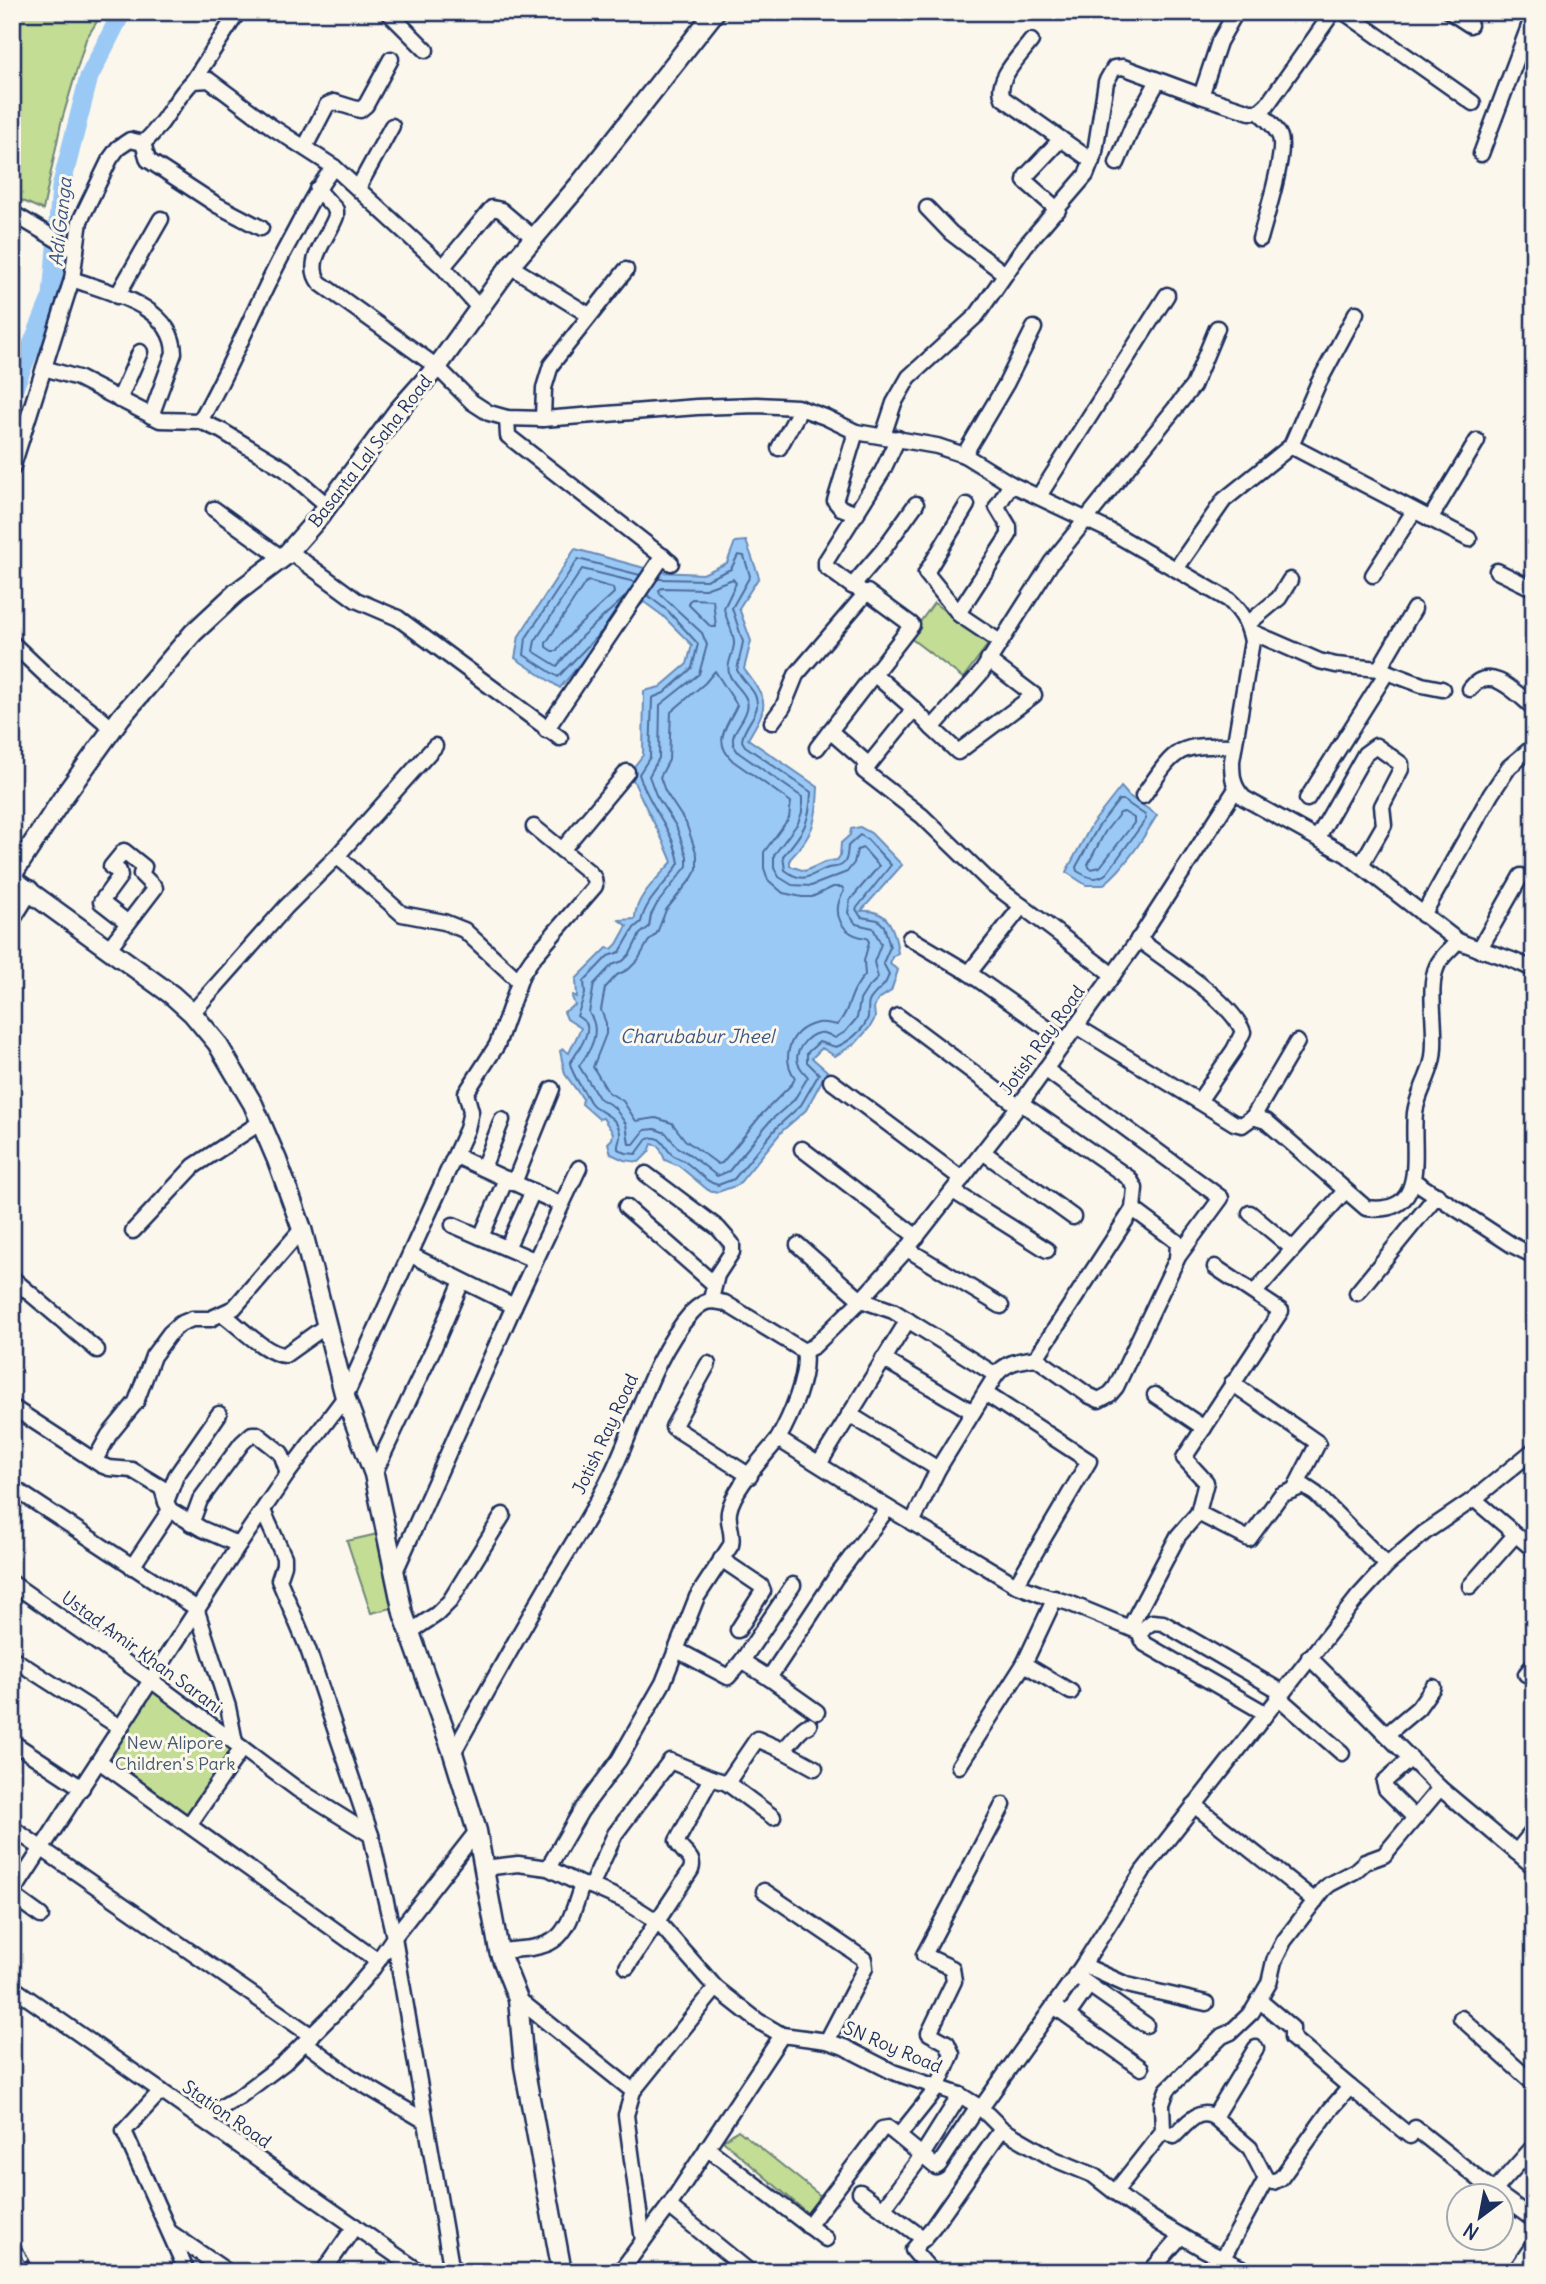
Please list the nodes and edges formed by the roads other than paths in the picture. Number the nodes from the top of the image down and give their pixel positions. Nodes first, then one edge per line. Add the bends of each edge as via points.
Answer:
1 (238, 12) edge
2 (388, 12) edge
3 (715, 12) edge
4 (1236, 12) edge
5 (1332, 12) edge
6 (1344, 12) edge
7 (1450, 12) edge
8 (1534, 14) edge
9 (1470, 25) dead end
10 (1031, 41) dead end
11 (426, 50) dead end
12 (391, 59) dead end
13 (192, 80) junction
14 (1157, 81) junction
15 (1200, 96) junction
16 (1473, 103) dead end
17 (1259, 112) junction
18 (391, 126) dead end
19 (1061, 139) junction
20 (142, 143) junction
21 (305, 147) junction
22 (1481, 154) dead end
23 (1092, 161) junction
24 (1118, 163) dead end
25 (334, 167) junction
26 (358, 188) junction
27 (317, 189) junction
28 (928, 208) dead end
29 (1058, 210) junction
30 (12, 213) edge
31 (161, 219) dead end
32 (261, 228) dead end
33 (534, 238) junction
34 (1260, 239) dead end
35 (74, 251) junction
36 (510, 266) junction
37 (443, 267) junction
38 (626, 270) dead end
39 (1005, 274) junction
40 (73, 275) junction
41 (1167, 295) dead end
42 (117, 296) junction
43 (480, 309) junction
44 (1356, 313) dead end
45 (589, 315) junction
46 (1034, 328) dead end
47 (1217, 328) dead end
48 (140, 352) dead end
49 (437, 367) junction
50 (44, 368) junction
51 (419, 387) junction
52 (463, 391) junction
53 (119, 400) junction
54 (801, 408) junction
55 (151, 416) junction
56 (507, 418) junction
57 (542, 419) junction
58 (200, 421) junction
59 (856, 432) junction
60 (883, 436) junction
61 (898, 438) junction
62 (1477, 441) dead end
63 (1291, 446) junction
64 (779, 448) dead end
65 (964, 455) junction
66 (12, 469) edge
67 (1011, 484) junction
68 (1039, 496) junction
69 (916, 504) dead end
70 (967, 505) dead end
71 (328, 506) junction
72 (214, 509) dead end
73 (1414, 511) junction
74 (857, 514) junction
75 (1086, 518) junction
76 (1430, 519) junction
77 (1469, 539) dead end
78 (286, 555) junction
79 (1176, 569) junction
80 (1497, 570) dead end
81 (1373, 575) dead end
82 (1290, 580) dead end
83 (852, 586) junction
84 (1534, 589) edge
85 (867, 592) junction
86 (1414, 609) dead end
87 (960, 615) junction
88 (1249, 627) junction
89 (1000, 642) junction
90 (12, 643) edge
91 (988, 660) junction
92 (1383, 671) junction
93 (874, 674) junction
94 (1442, 689) dead end
95 (1469, 690) dead end
96 (1534, 708) edge
97 (914, 709) junction
98 (772, 722) dead end
99 (932, 728) junction
100 (113, 729) junction
101 (546, 730) junction
102 (830, 731) junction
103 (560, 738) dead end
104 (435, 746) dead end
105 (1234, 746) junction
106 (1534, 746) edge
107 (817, 748) dead end
108 (869, 765) junction
109 (627, 772) dead end
110 (1236, 789) junction
111 (1143, 796) dead end
112 (1307, 799) dead end
113 (534, 827) dead end
114 (1318, 837) junction
115 (562, 850) junction
116 (337, 856) junction
117 (1361, 865) junction
118 (1521, 876) dead end
119 (12, 877) edge
120 (29, 890) junction
121 (1022, 906) junction
122 (1423, 915) junction
123 (12, 917) edge
124 (128, 923) junction
125 (910, 938) dead end
126 (1138, 939) junction
127 (1458, 941) junction
128 (109, 948) junction
129 (1479, 950) junction
130 (1534, 970) edge
131 (969, 973) junction
132 (1113, 975) junction
133 (519, 981) junction
134 (191, 1013) junction
135 (898, 1016) dead end
136 (1076, 1026) junction
137 (1065, 1041) junction
138 (1297, 1042) dead end
139 (1045, 1069) junction
140 (831, 1082) dead end
141 (552, 1089) dead end
142 (1199, 1101) junction
143 (1019, 1104) junction
144 (1253, 1117) junction
145 (502, 1120) dead end
146 (261, 1122) junction
147 (802, 1149) dead end
148 (983, 1152) junction
149 (456, 1156) junction
150 (483, 1168) junction
151 (579, 1168) dead end
152 (646, 1174) dead end
153 (510, 1181) junction
154 (1413, 1181) junction
155 (958, 1185) junction
156 (533, 1191) junction
157 (1345, 1191) junction
158 (1437, 1195) junction
159 (560, 1204) junction
160 (626, 1207) dead end
161 (1133, 1209) junction
162 (1250, 1213) dead end
163 (1073, 1217) dead end
164 (453, 1225) dead end
165 (302, 1229) junction
166 (133, 1231) dead end
167 (481, 1237) junction
168 (912, 1243) junction
169 (798, 1245) dead end
170 (507, 1248) junction
171 (1292, 1248) junction
172 (1047, 1250) dead end
173 (411, 1255) junction
174 (1534, 1256) edge
175 (1177, 1259) junction
176 (534, 1260) junction
177 (1215, 1267) dead end
178 (12, 1278) edge
179 (463, 1281) junction
180 (714, 1284) junction
181 (1255, 1292) junction
182 (1357, 1293) dead end
183 (711, 1299) junction
184 (861, 1300) junction
185 (513, 1306) junction
186 (1000, 1306) dead end
187 (224, 1314) junction
188 (908, 1320) junction
189 (327, 1325) junction
190 (97, 1350) dead end
191 (804, 1351) junction
192 (1036, 1358) junction
193 (883, 1359) junction
194 (708, 1364) dead end
195 (996, 1376) junction
196 (1232, 1383) junction
197 (985, 1393) junction
198 (1155, 1395) dead end
199 (345, 1397) junction
200 (12, 1407) edge
201 (973, 1412) junction
202 (219, 1414) dead end
203 (849, 1415) junction
204 (1204, 1428) junction
205 (778, 1439) junction
206 (1534, 1450) edge
207 (95, 1460) junction
208 (818, 1464) junction
209 (938, 1469) junction
210 (288, 1473) junction
211 (374, 1474) junction
212 (750, 1476) junction
213 (12, 1487) edge
214 (1294, 1490) junction
215 (1474, 1499) junction
216 (168, 1506) junction
217 (888, 1508) junction
218 (263, 1511) junction
219 (1198, 1513) junction
220 (503, 1515) dead end
221 (912, 1523) junction
222 (191, 1524) junction
223 (1515, 1535) junction
224 (239, 1545) junction
225 (1534, 1550) edge
226 (721, 1559) junction
227 (1387, 1565) junction
228 (132, 1567) junction
229 (394, 1574) junction
230 (12, 1583) edge
231 (1016, 1584) junction
232 (793, 1585) dead end
233 (1470, 1586) dead end
234 (1055, 1598) junction
235 (197, 1608) junction
236 (1136, 1629) junction
237 (738, 1630) dead end
238 (410, 1632) junction
239 (677, 1650) junction
240 (1309, 1657) junction
241 (12, 1658) edge
242 (742, 1661) junction
243 (1024, 1664) junction
244 (769, 1678) junction
245 (152, 1681) junction
246 (1433, 1687) dead end
247 (1071, 1692) dead end
248 (1280, 1694) junction
249 (817, 1712) dead end
250 (1265, 1713) junction
251 (809, 1725) dead end
252 (121, 1728) junction
253 (1387, 1734) junction
254 (12, 1742) edge
255 (238, 1745) junction
256 (782, 1750) junction
257 (453, 1753) junction
258 (1342, 1753) dead end
259 (1411, 1758) junction
260 (99, 1761) junction
261 (959, 1766) dead end
262 (815, 1768) dead end
263 (711, 1778) junction
264 (727, 1783) junction
265 (82, 1788) junction
266 (1440, 1788) junction
267 (1003, 1805) dead end
268 (1194, 1805) junction
269 (773, 1817) dead end
270 (1415, 1818) junction
271 (189, 1825) junction
272 (12, 1828) edge
273 (1534, 1830) edge
274 (477, 1831) junction
275 (371, 1835) junction
276 (43, 1848) junction
277 (1516, 1852) junction
278 (1534, 1867) edge
279 (484, 1868) junction
280 (548, 1868) junction
281 (587, 1885) junction
282 (764, 1891) dead end
283 (12, 1895) edge
284 (1315, 1901) junction
285 (41, 1916) dead end
286 (658, 1923) junction
287 (394, 1937) junction
288 (499, 1951) junction
289 (378, 1961) junction
290 (627, 1966) dead end
291 (1079, 1970) junction
292 (1089, 1985) junction
293 (12, 1987) edge
294 (716, 1988) junction
295 (518, 1999) junction
296 (1259, 2000) junction
297 (1206, 2003) dead end
298 (1054, 2006) junction
299 (1068, 2015) junction
300 (1461, 2018) dead end
301 (1146, 2025) dead end
302 (782, 2035) junction
303 (309, 2040) junction
304 (827, 2040) junction
305 (1256, 2048) dead end
306 (1141, 2068) dead end
307 (1534, 2084) edge
308 (1350, 2087) junction
309 (937, 2088) junction
310 (162, 2091) junction
311 (633, 2091) junction
312 (960, 2095) junction
313 (979, 2107) junction
314 (1214, 2117) junction
315 (201, 2119) junction
316 (425, 2121) junction
317 (1002, 2129) junction
318 (1163, 2131) junction
319 (896, 2134) junction
320 (1534, 2146) edge
321 (707, 2148) junction
322 (921, 2157) junction
323 (1266, 2179) junction
324 (1483, 2182) edge
325 (1502, 2182) edge
326 (860, 2192) dead end
327 (1115, 2192) junction
328 (669, 2206) junction
329 (1514, 2206) edge
330 (883, 2209) junction
331 (1534, 2220) edge
332 (808, 2226) junction
333 (355, 2227) junction
334 (170, 2232) junction
335 (1181, 2236) junction
336 (826, 2239) dead end
337 (925, 2239) junction
338 (643, 2241) junction
339 (1534, 2244) edge
340 (1223, 2258) junction
341 (187, 2272) edge
342 (228, 2272) edge
343 (323, 2272) edge
344 (420, 2272) edge
345 (452, 2272) edge
346 (562, 2272) edge
347 (620, 2272) edge
348 (750, 2272) edge
349 (932, 2272) edge
350 (1150, 2272) edge
351 (1250, 2272) edge
352 (1515, 2272) edge

1 - 13 street
2 - 11 street
3 - 33 main road, Basanta Lal Saha Road
4 - 15 street via 1219,42
5 - 17 street
6 - 16 street
7 - 9 street
8 - 22 street
10 - 19 street via 1004,78 1000,92
12 - 21 street via 366,105 360,110 334,102 327,105
13 - 20 street via 154,134
13 - 21 street via 209,80
14 - 15 street
14 - 23 street via 1123,66 1114,68 1104,93
14 - 24 street
15 - 17 street
17 - 34 street via 1281,142
18 - 26 street
19 - 23 street
19 - 29 street via 1025,181
20 - 32 street via 148,160
20 - 35 street via 124,142 110,159 80,221
21 - 25 street
23 - 29 street
25 - 26 street
25 - 27 street
26 - 37 street
27 - 49 street via 336,209 336,216 315,258 314,276
27 - 58 street
28 - 39 street
29 - 39 street
30 - 35 street
31 - 42 street
33 - 36 main road, Basanta Lal Saha Road
33 - 37 street via 501,210 492,208
35 - 40 street
36 - 43 main road, Basanta Lal Saha Road
36 - 45 street
37 - 43 street
38 - 45 street
39 - 60 street via 971,322 909,377
40 - 42 street
40 - 50 street
41 - 68 street
42 - 55 street via 155,315 174,345
43 - 49 main road, Basanta Lal Saha Road
44 - 63 street
45 - 57 street via 551,365
46 - 65 street
47 - 75 street via 1193,386
48 - 53 street
49 - 51 main road, Basanta Lal Saha Road
49 - 52 street
50 - 53 street via 78,378
50 - 66 street
51 - 52 street via 439,382
51 - 71 main road, Basanta Lal Saha Road
52 - 56 street via 472,402
53 - 55 street
54 - 57 street via 698,407
54 - 59 street
54 - 64 street
55 - 58 street
56 - 57 street
56 - 101 street via 508,436 667,560
58 - 71 street via 285,469
59 - 60 street
59 - 74 street via 835,501
60 - 61 street
61 - 65 street
61 - 74 street
62 - 76 street
63 - 73 street
63 - 79 street via 1224,500
65 - 67 street
67 - 68 street
67 - 87 street via 997,507 1009,535
68 - 75 street
69 - 83 street
70 - 87 street via 926,573
71 - 78 main road, Basanta Lal Saha Road
72 - 78 street
73 - 76 street
73 - 81 street
74 - 83 street via 826,561 826,567
75 - 79 street
75 - 89 street
76 - 77 street
78 - 100 main road, Basanta Lal Saha Road via 193,633
78 - 101 street via 356,600 398,618
79 - 88 street via 1229,600
80 - 84 street
82 - 88 street via 1279,598
83 - 85 street
85 - 93 street via 912,625
85 - 98 street via 796,675
86 - 92 street
87 - 89 street
88 - 92 street via 1319,661
88 - 105 street via 1252,641
89 - 91 street
90 - 100 street via 51,681
91 - 99 street
91 - 99 street via 1034,695 958,752
92 - 94 street
92 - 112 street
93 - 97 street
93 - 102 street
95 - 96 street via 1476,681 1490,678
97 - 99 street
97 - 108 street
100 - 119 main road, Basanta Lal Saha Road
101 - 103 street
102 - 107 street
102 - 108 street
104 - 116 street
105 - 110 street
105 - 111 street via 1183,749
106 - 122 street via 1509,767 1490,794
108 - 121 street via 864,771
109 - 115 street
110 - 114 street via 1244,798
110 - 126 street, Jotish Ray Road
113 - 115 street
114 - 117 street
114 - 117 street via 1365,754 1376,746 1381,748 1396,758 1401,769 1382,806 1384,825
115 - 133 street via 594,878 595,886 532,959
116 - 133 street via 402,914 464,930
116 - 134 street
117 - 122 street
118 - 129 street
119 - 120 main road
120 - 123 main road
120 - 128 main road
121 - 131 street
121 - 132 street
122 - 127 street
124 - 124 street via 155,888 141,874 144,866 124,851 111,867 120,876 102,902
124 - 128 street
125 - 131 street
126 - 132 street, Jotish Ray Road
126 - 142 street via 1223,1005 1240,1025 1234,1050
127 - 129 street
127 - 154 street via 1441,958 1433,977 1433,1062 1417,1102
128 - 134 main road
129 - 130 street
131 - 137 street
132 - 136 street, Jotish Ray Road
133 - 149 street via 497,1045 466,1093 471,1111
134 - 146 main road via 217,1044
135 - 143 street
136 - 137 street, Jotish Ray Road
136 - 142 street
137 - 139 street, Jotish Ray Road
138 - 144 street
139 - 143 street, Jotish Ray Road
139 - 175 street via 1221,1198
140 - 155 street
141 - 153 street
142 - 144 street via 1234,1123 1242,1125
143 - 148 street, Jotish Ray Road
143 - 161 street via 1129,1178 1135,1188
144 - 157 street via 1266,1121
145 - 150 street
146 - 165 main road
146 - 166 street via 194,1166
147 - 168 street
148 - 155 street, Jotish Ray Road
148 - 163 street
149 - 150 street
149 - 173 street
150 - 153 street
151 - 159 street
152 - 180 street via 718,1228 732,1244
153 - 156 street
153 - 167 street
154 - 157 street via 1403,1202 1392,1208 1366,1209
154 - 158 street
155 - 168 street, Jotish Ray Road
155 - 172 street
156 - 159 street
156 - 170 street
157 - 171 street
158 - 174 street
158 - 182 street
159 - 176 street
160 - 180 street
161 - 175 street via 1178,1244
161 - 192 street
162 - 171 street
164 - 167 street
165 - 187 street
165 - 189 main road
167 - 170 street
168 - 184 street, Jotish Ray Road
168 - 186 street
169 - 184 street
170 - 176 street
171 - 181 street
173 - 179 street
173 - 199 street
175 - 192 street via 1116,1387 1104,1398 1088,1395
176 - 185 street
177 - 181 street
178 - 190 street
179 - 185 street
179 - 211 street
180 - 183 street
181 - 196 street via 1281,1311
183 - 191 street
183 - 257 street, Jotish Ray Road via 691,1314 662,1359 610,1478
184 - 188 street
184 - 191 street, Jotish Ray Road
185 - 229 street
187 - 189 street via 281,1356
187 - 207 street via 192,1319 170,1333 153,1356 136,1402
188 - 193 street
188 - 195 street
189 - 199 main road
191 - 205 street via 800,1383
192 - 195 street via 1010,1363
193 - 201 street
193 - 203 street
194 - 212 street via 673,1427
195 - 197 street
196 - 204 street
196 - 214 street via 1318,1443
197 - 201 street
197 - 231 street via 1089,1461
198 - 204 street
199 - 210 street
199 - 211 main road
200 - 207 street
201 - 209 street
202 - 216 street via 176,1475
203 - 208 street
203 - 209 street
204 - 219 street via 1184,1458 1206,1482
205 - 208 street
205 - 212 street
206 - 215 street
207 - 216 street via 109,1468 132,1470 162,1488
208 - 217 street
209 - 221 street
210 - 218 street
210 - 222 street via 281,1453 252,1434 200,1500
211 - 229 main road
212 - 226 street via 730,1507 733,1535
213 - 228 street
214 - 219 street via 1281,1495 1249,1539
214 - 227 street via 1309,1488
215 - 223 street
215 - 227 street
216 - 222 street
216 - 228 street
217 - 221 street
217 - 244 street
218 - 224 street
218 - 275 street via 284,1557 279,1580 308,1649
219 - 236 street via 1178,1536
220 - 238 street via 450,1601
221 - 231 street
222 - 224 street
223 - 225 street
223 - 233 street
224 - 235 street
226 - 237 street via 763,1591
226 - 239 street via 697,1597
227 - 240 street
228 - 235 street
229 - 238 main road
230 - 245 street, Ustad Amir Khan Sarani
231 - 234 street
232 - 242 street
234 - 236 street
234 - 243 street
235 - 245 street
235 - 255 street
236 - 248 street via 1163,1623
236 - 250 street via 1145,1644
238 - 257 main road
239 - 242 street via 728,1676
239 - 280 street via 619,1760 581,1811
240 - 248 street
240 - 253 street
241 - 252 street
242 - 244 street
243 - 247 street
243 - 261 street
244 - 249 street
245 - 252 street
245 - 255 street, Ustad Amir Khan Sarani
246 - 253 street via 1418,1708
248 - 250 street
248 - 258 street
250 - 268 street
251 - 256 street
252 - 260 street
253 - 259 street
254 - 265 street
255 - 271 street
255 - 275 street, Ustad Amir Khan Sarani
256 - 262 street
256 - 264 street via 757,1739
257 - 274 main road
259 - 266 street
259 - 270 street via 1384,1782
260 - 265 street
260 - 271 street
263 - 264 street
263 - 281 street via 670,1761 615,1834
263 - 286 street via 677,1841 691,1858 691,1870
264 - 269 street
265 - 276 street
266 - 270 street
266 - 277 street
267 - 309 street via 924,1955 951,1968 954,1981 929,2033 947,2043 952,2054
268 - 284 street
268 - 291 street via 1143,1871
270 - 284 street via 1384,1855 1330,1884
271 - 289 street
272 - 276 street
273 - 277 street
274 - 279 main road
274 - 287 street
275 - 287 street
276 - 283 street
276 - 303 street
277 - 278 street
279 - 280 street, SN Roy Road via 518,1864
279 - 288 main road
280 - 281 street, SN Roy Road
281 - 286 street, SN Roy Road via 625,1901
281 - 288 street via 555,1940
282 - 304 street via 864,1959 865,1968
283 - 285 street
284 - 296 street via 1278,1951
286 - 290 street
286 - 294 street, SN Roy Road
287 - 289 street
287 - 316 street
288 - 295 main road
289 - 303 street
291 - 292 street
291 - 297 street
291 - 298 street
292 - 299 street
292 - 301 street
293 - 310 street, Station Road
294 - 302 street, SN Roy Road
294 - 311 street
295 - 311 street
295 - 346 main road via 524,2066
296 - 308 street via 1292,2028 1293,2038
296 - 318 street via 1246,2018 1167,2090 1162,2104
298 - 299 street
298 - 313 street
299 - 306 street
300 - 307 street
302 - 304 street, SN Roy Road
302 - 321 street
303 - 315 street via 239,2097
303 - 316 street via 351,2077
304 - 309 street, SN Roy Road
305 - 314 street
308 - 323 street via 1281,2178
308 - 324 street via 1410,2136 1415,2128
309 - 312 street, SN Roy Road
309 - 319 street
310 - 315 street, Station Road
310 - 334 street via 124,2131
311 - 338 street via 626,2115
312 - 313 street, SN Roy Road
312 - 322 street
313 - 317 street, SN Roy Road
313 - 322 street via 939,2165
314 - 318 street via 1199,2113 1174,2136
314 - 323 street via 1250,2148
315 - 333 street, Station Road
316 - 345 street
317 - 327 street, SN Roy Road via 1093,2175
317 - 337 street
318 - 327 street
319 - 322 street
319 - 332 street via 882,2129
320 - 325 street
321 - 328 street
321 - 332 street
322 - 330 street
323 - 340 street
326 - 330 street
327 - 335 street, SN Roy Road
328 - 338 street
328 - 348 street
329 - 331 street
330 - 337 street
332 - 336 street
333 - 343 street
333 - 344 street, Station Road
334 - 341 street
334 - 342 street
335 - 340 street, SN Roy Road
335 - 350 street
337 - 349 street via 913,2250
338 - 347 street
339 - 352 street
340 - 351 street, SN Roy Road

